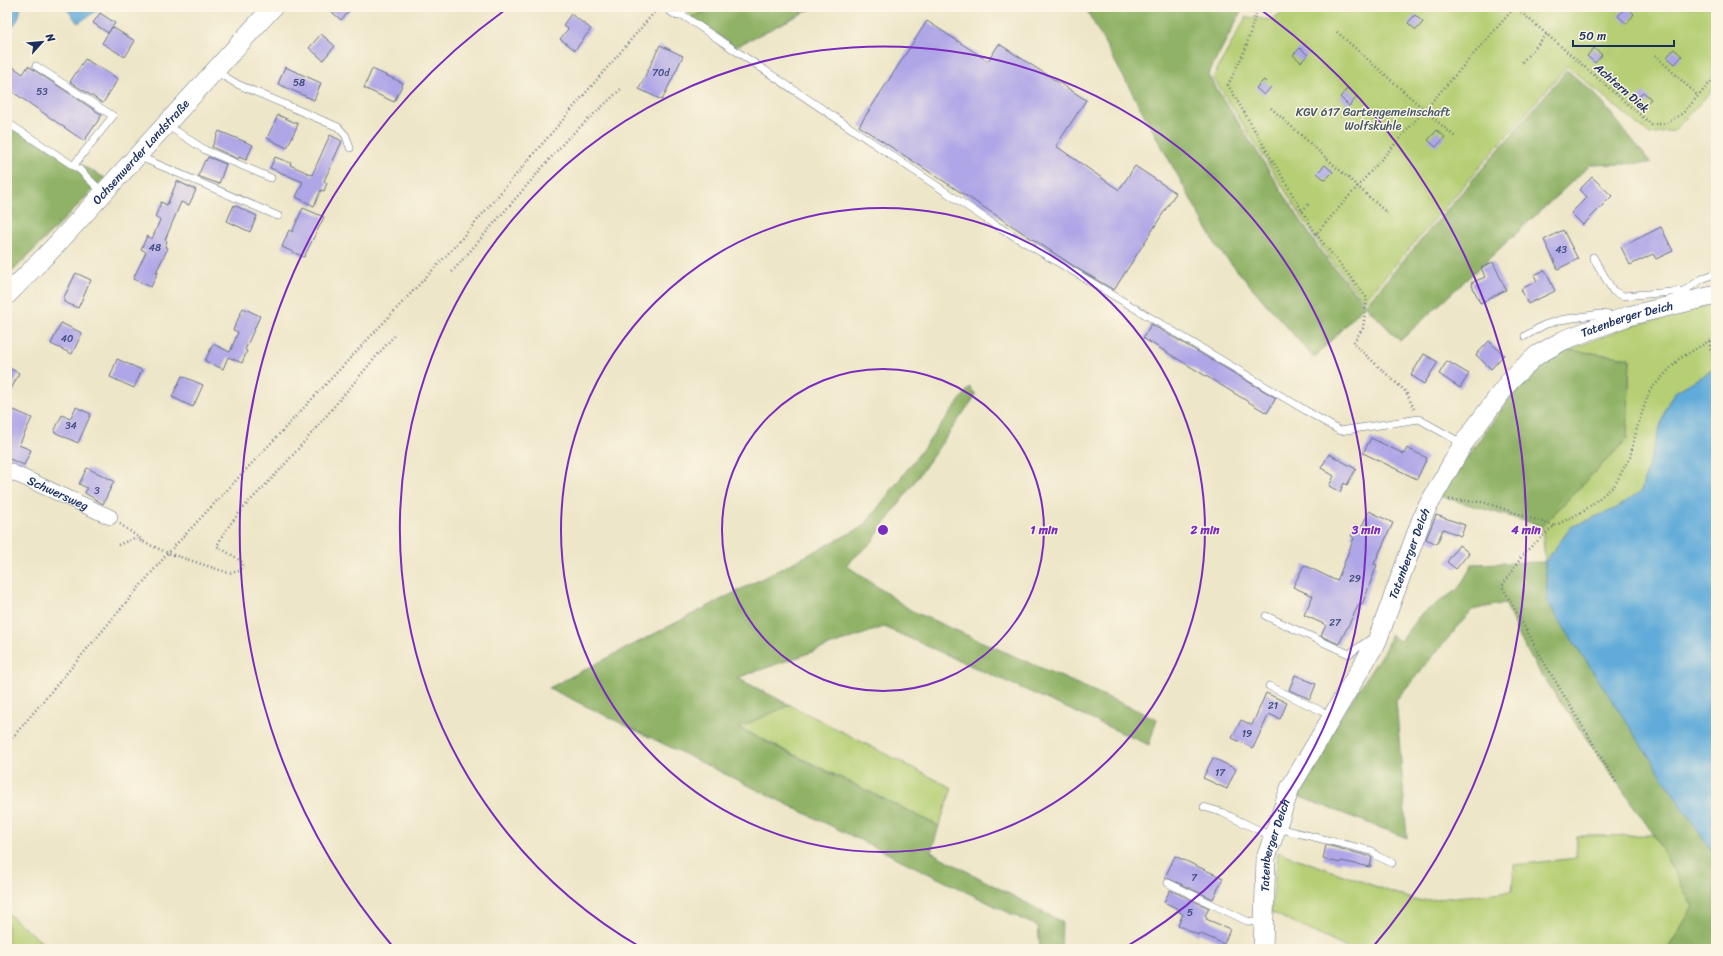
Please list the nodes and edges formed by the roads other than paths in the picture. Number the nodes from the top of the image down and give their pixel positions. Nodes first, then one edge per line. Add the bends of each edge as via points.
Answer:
1 (273, 7) edge
2 (675, 10) edge
3 (36, 66) dead end
4 (216, 71) junction
5 (11, 124) dead end
6 (166, 125) junction
7 (350, 148) dead end
8 (137, 156) junction
9 (73, 166) junction
10 (271, 178) dead end
11 (103, 194) junction
12 (278, 216) dead end
13 (1593, 257) dead end
14 (1716, 273) edge
15 (7, 295) edge
16 (1686, 296) junction
17 (1716, 296) edge
18 (1616, 320) junction
19 (1525, 336) dead end
20 (1464, 444) junction
21 (7, 470) edge
22 (110, 517) road end
23 (1266, 616) dead end
24 (1377, 640) junction
25 (1269, 686) dead end
26 (1332, 716) junction
27 (1204, 807) dead end
28 (1275, 832) junction
29 (1392, 863) dead end
30 (1168, 883) dead end
31 (1264, 923) junction
32 (1263, 949) edge

1 - 4 street, Ochsenwerder Landstraße
2 - 20 lane via 989,221 1340,431 1419,419
3 - 9 lane via 113,116
4 - 6 street, Ochsenwerder Landstraße
4 - 7 lane via 237,84 338,128 346,136
5 - 9 lane
6 - 8 street, Ochsenwerder Landstraße
6 - 10 lane via 205,150
8 - 11 street, Ochsenwerder Landstraße
8 - 12 lane
9 - 11 lane
11 - 15 street, Ochsenwerder Landstraße
13 - 16 lane via 1613,291 1623,296
14 - 16 lane via 1702,279
16 - 17 street, Tatenberger Deich
16 - 18 street, Tatenberger Deich
18 - 19 lane via 1609,315 1600,314 1560,320 1544,325
18 - 20 street, Tatenberger Deich via 1564,340 1537,355 1512,378
20 - 24 street, Tatenberger Deich via 1424,513
21 - 22 street, Schwersweg
23 - 24 lane via 1349,654 1369,640
24 - 26 street, Tatenberger Deich
25 - 26 lane
26 - 28 street, Tatenberger Deich via 1290,788
27 - 28 lane
28 - 29 lane via 1372,851
28 - 31 street, Tatenberger Deich via 1266,858
30 - 31 lane via 1248,921
31 - 32 street, Tatenberger Deich

